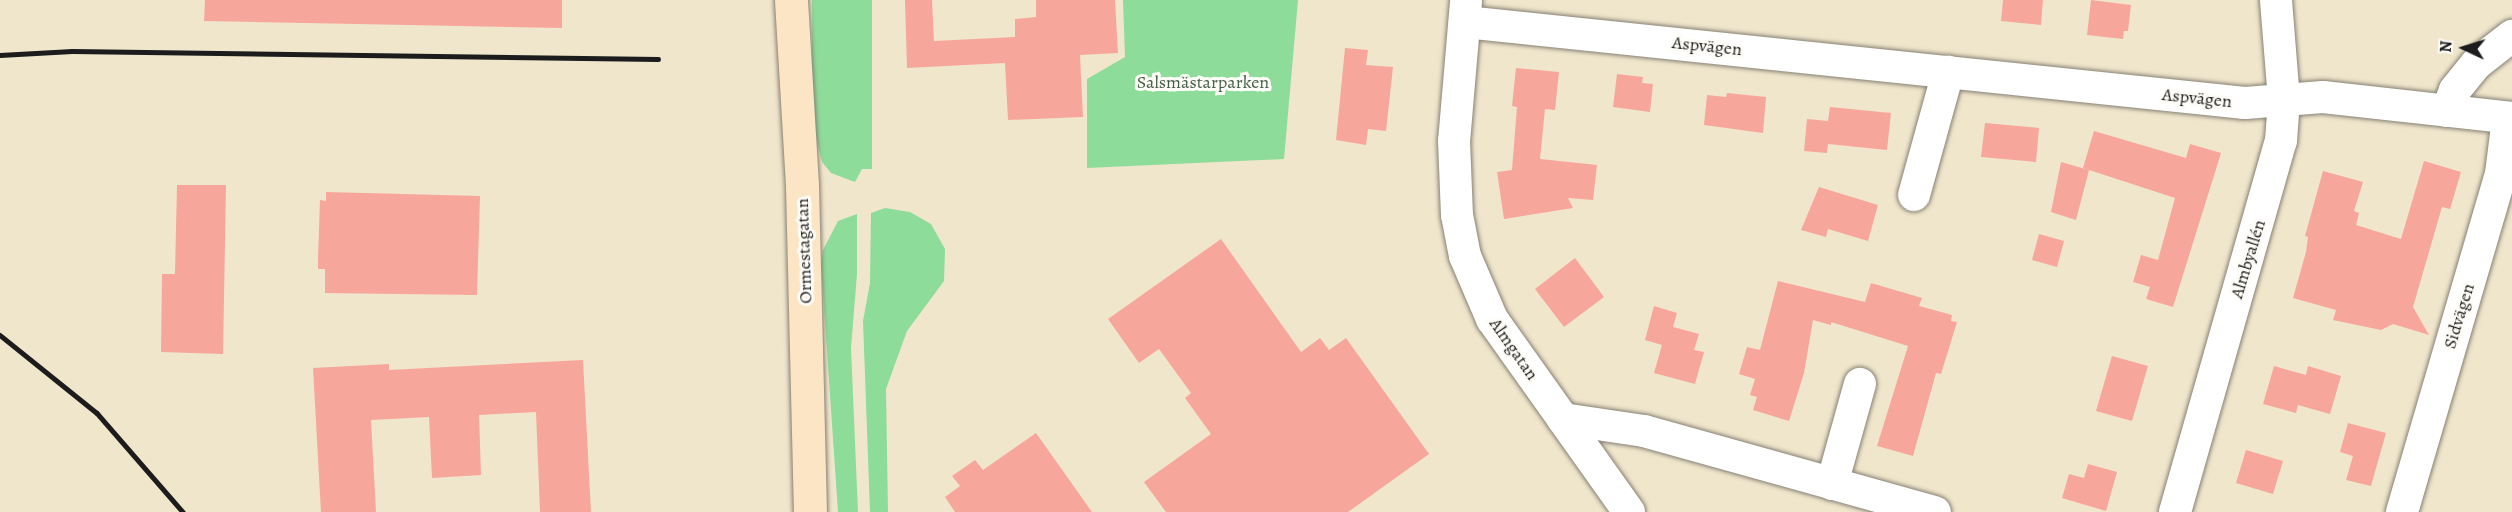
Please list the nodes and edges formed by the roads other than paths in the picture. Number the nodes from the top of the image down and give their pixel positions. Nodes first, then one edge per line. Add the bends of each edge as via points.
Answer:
1 (791, 0) edge
2 (2276, 0) edge
3 (1466, 11) edge
4 (2512, 36) edge
5 (1948, 72) junction
6 (2284, 100) junction
7 (2447, 111) junction
8 (2510, 118) edge
9 (1914, 195) dead end
10 (1860, 384) dead end
11 (1563, 419) junction
12 (1832, 484) junction
13 (813, 509) edge
14 (1629, 512) edge
15 (1935, 512) edge
16 (2175, 512) edge
17 (2402, 512) edge

1 - 13 street, Ormestagatan
2 - 6 street, Almbyallén
3 - 5 street, Aspvägen
3 - 11 street, Almgatan via 1454,151 1457,215 1465,256 1492,319
4 - 7 street via 2476,64 2455,90
5 - 6 street, Aspvägen via 2245,103
5 - 9 street
6 - 7 street, Aspvägen via 2323,97
6 - 16 street, Almbyallén via 2281,141 2271,181
7 - 8 street, Aspvägen
8 - 17 street, Sidvägen via 2501,174
10 - 12 street
11 - 12 street via 1644,431
11 - 14 street, Almgatan
12 - 15 street

